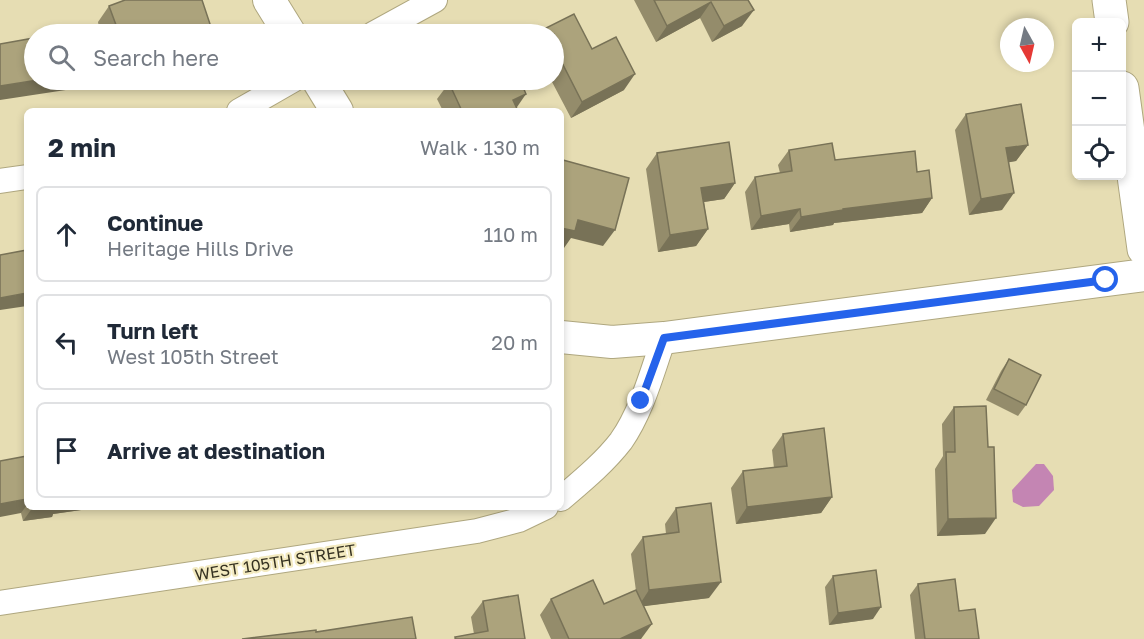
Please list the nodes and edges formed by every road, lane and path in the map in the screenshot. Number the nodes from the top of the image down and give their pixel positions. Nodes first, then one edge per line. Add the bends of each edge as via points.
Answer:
1 (269, 0) edge
2 (435, 0) edge
3 (1109, 0) edge
4 (1111, 18) edge
5 (284, 24) edge
6 (392, 24) edge
7 (276, 90) edge
8 (324, 90) edge
9 (244, 108) edge
10 (335, 108) edge
11 (1126, 117) edge
12 (24, 177) edge
13 (0, 181) edge
14 (1144, 249) edge
15 (1144, 275) edge
16 (564, 337) edge
17 (664, 338) junction
18 (564, 496) edge
19 (540, 510) edge
20 (0, 603) edge

1 - 5 street
2 - 6 street
3 - 4 main road
7 - 9 street
8 - 10 street
11 - 14 main road
12 - 13 street
15 - 17 street
16 - 17 street via 612,342
17 - 18 street via 641,401 621,440 592,473
19 - 20 street, WEST 105TH STREET via 477,531

